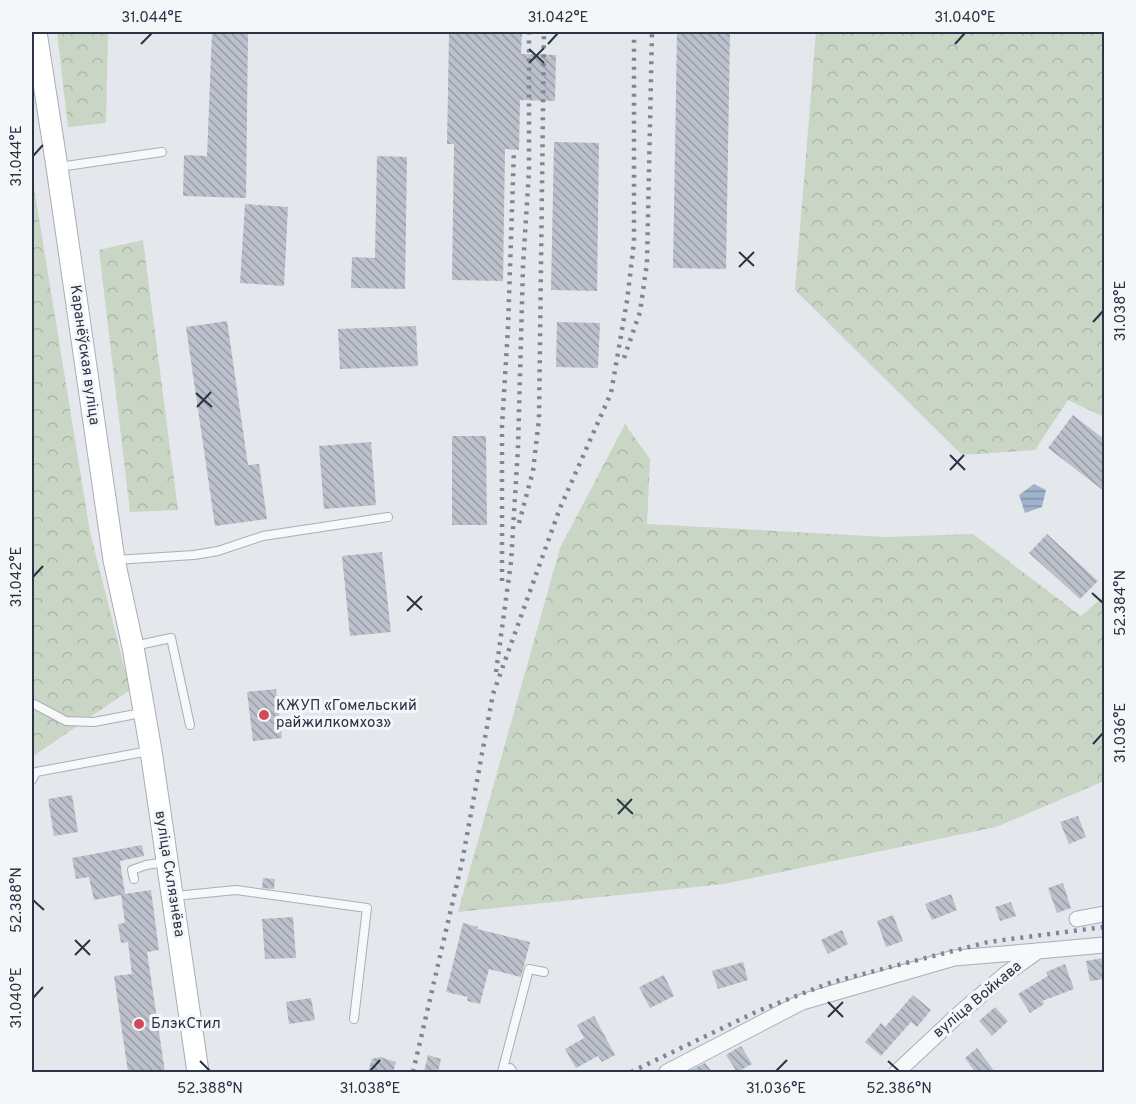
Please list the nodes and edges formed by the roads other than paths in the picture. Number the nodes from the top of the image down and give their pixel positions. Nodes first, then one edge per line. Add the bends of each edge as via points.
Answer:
1 (36, 32) edge
2 (162, 152) dead end
3 (57, 167) junction
4 (388, 517) dead end
5 (114, 560) junction
6 (133, 647) junction
7 (136, 677) joint
8 (32, 705) edge
9 (144, 713) junction
10 (190, 725) dead end
11 (151, 751) junction
12 (32, 780) edge
13 (168, 862) junction
14 (134, 879) dead end
15 (173, 897) junction
16 (1104, 914) edge
17 (1077, 918) dead end
18 (1104, 945) edge
19 (1038, 951) junction
20 (544, 972) dead end
21 (354, 1019) dead end
22 (198, 1072) edge
23 (502, 1072) edge
24 (513, 1072) edge
25 (667, 1072) edge
26 (897, 1072) edge

1 - 3 main road, Каранёўская вуліца
2 - 3 lane
3 - 5 main road, Каранёўская вуліца
4 - 5 lane via 263,537 210,552
5 - 6 main road, Каранёўская вуліца
6 - 7 main road, Каранёўская вуліца
6 - 10 lane via 171,638
7 - 9 main road, вуліца Склязнёва
8 - 9 lane via 66,721 94,722
9 - 11 main road, вуліца Склязнёва
11 - 12 lane via 36,771
11 - 13 main road, вуліца Склязнёва
13 - 14 lane via 132,870
13 - 15 main road, вуліца Склязнёва
15 - 21 lane via 237,890 367,908
15 - 22 main road, вуліца Склязнёва
16 - 17 street
18 - 19 street, вуліца Войкава
19 - 25 street via 954,958 802,1002
19 - 26 street, вуліца Войкава via 960,1013
20 - 23 lane via 529,969
23 - 24 lane via 510,1068

